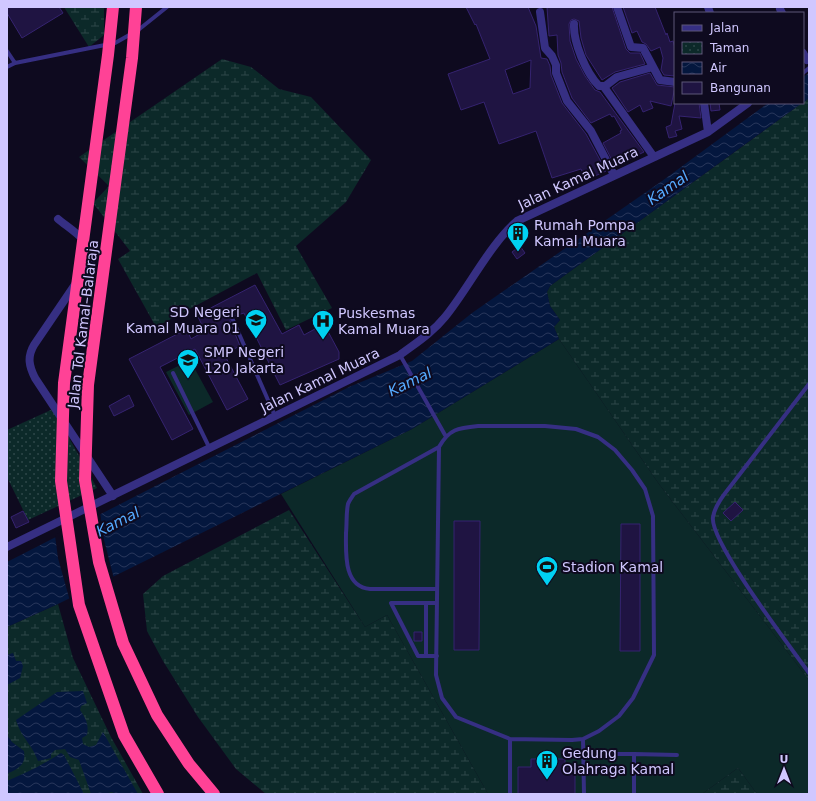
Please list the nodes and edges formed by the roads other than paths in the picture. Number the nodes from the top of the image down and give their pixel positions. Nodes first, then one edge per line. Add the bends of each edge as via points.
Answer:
1 (113, 7) edge
2 (136, 7) edge
3 (167, 7) edge
4 (618, 7) edge
5 (540, 12) dead end
6 (574, 24) dead end
7 (7, 51) edge
8 (15, 64) junction
9 (7, 67) edge
10 (653, 67) junction
11 (674, 82) edge
12 (604, 86) junction
13 (704, 104) edge
14 (747, 104) edge
15 (708, 132) junction
16 (654, 156) junction
17 (614, 175) junction
18 (58, 219) dead end
19 (233, 320) dead end
20 (402, 358) junction
21 (173, 373) dead end
22 (809, 384) edge
23 (275, 417) junction
24 (445, 435) junction
25 (439, 447) junction
26 (210, 449) junction
27 (113, 496) junction
28 (7, 547) edge
29 (437, 589) junction
30 (426, 603) junction
31 (437, 603) junction
32 (426, 656) junction
33 (437, 656) junction
34 (809, 673) edge
35 (510, 739) junction
36 (583, 739) junction
37 (583, 754) junction
38 (634, 754) junction
39 (677, 755) dead end
40 (212, 791) edge
41 (158, 794) edge
42 (510, 794) edge
43 (584, 794) edge
44 (634, 794) edge

1 - 41 highway, Jalan Tol Kamal–Balaraja via 64,383 61,481 79,605 124,735
2 - 40 highway, Jalan Tol Kamal–Balaraja via 131,66 88,385 85,480 99,562 123,643 157,715 189,764
3 - 8 lane via 143,27 115,43
4 - 10 street via 631,47 643,48
5 - 17 street via 545,48 556,65 556,73 567,101 591,131
6 - 12 street via 575,38 582,60 595,82 599,86
7 - 8 lane
8 - 9 lane
10 - 11 street via 660,80
10 - 12 street via 617,78
12 - 16 street
13 - 15 street
14 - 15 street, Jalan Kamal Muara
15 - 16 street, Jalan Kamal Muara
16 - 17 street, Jalan Kamal Muara
17 - 20 street, Jalan Kamal Muara via 517,221 445,317
18 - 27 street via 87,244 92,253 91,261 34,345 30,352 29,364 35,378
19 - 23 lane
20 - 23 street, Jalan Kamal Muara
20 - 24 lane
21 - 26 lane
22 - 34 lane via 721,498 713,518 718,538 736,569
23 - 26 street, Jalan Kamal Muara
24 - 25 lane
24 - 36 lane via 461,428 478,426 545,426 576,429 598,437 615,450 645,489 652,516 654,655 633,698 619,716
25 - 29 lane
25 - 29 lane via 354,494 348,503 347,514 347,563 357,585 370,589
26 - 27 street, Jalan Kamal Muara
27 - 28 street, Jalan Kamal Muara
29 - 31 lane
30 - 31 lane
30 - 32 lane
30 - 32 lane via 391,603 418,656
31 - 33 lane
32 - 33 lane
33 - 35 lane via 436,675 442,698 456,717
35 - 36 lane
35 - 42 lane
36 - 37 lane
37 - 38 lane
37 - 43 lane
38 - 39 lane
38 - 44 lane

